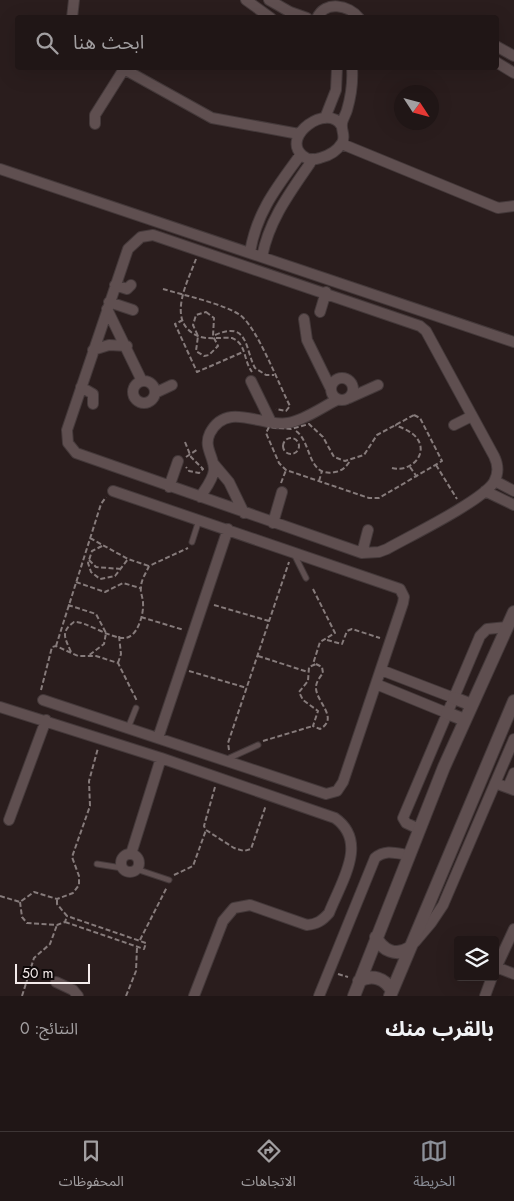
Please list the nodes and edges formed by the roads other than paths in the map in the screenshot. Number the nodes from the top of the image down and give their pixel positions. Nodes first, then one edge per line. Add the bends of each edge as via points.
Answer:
1 (74, 0) edge
2 (246, 0) edge
3 (269, 0) edge
4 (328, 3) edge
5 (342, 3) edge
6 (72, 15) edge
7 (266, 15) edge
8 (298, 15) edge
9 (319, 15) edge
10 (356, 15) edge
11 (499, 48) edge
12 (514, 56) edge
13 (499, 64) edge
14 (122, 70) edge
15 (127, 70) edge
16 (337, 70) edge
17 (352, 70) edge
18 (514, 73) edge
19 (325, 118) junction
20 (95, 124) dead end
21 (342, 125) junction
22 (299, 134) junction
23 (342, 144) junction
24 (301, 154) junction
25 (313, 159) junction
26 (0, 169) edge
27 (514, 206) edge
28 (250, 252) junction
29 (262, 257) junction
30 (115, 285) junction
31 (131, 286) dead end
32 (326, 292) junction
33 (108, 305) junction
34 (133, 310) dead end
35 (320, 312) dead end
36 (304, 319) dead end
37 (514, 342) edge
38 (127, 346) junction
39 (93, 350) junction
40 (252, 377) road end
41 (142, 381) junction
42 (172, 385) dead end
43 (378, 385) dead end
44 (80, 386) junction
45 (330, 387) junction
46 (155, 393) junction
47 (349, 398) junction
48 (337, 400) junction
49 (93, 404) dead end
50 (472, 416) junction
51 (271, 422) junction
52 (454, 425) dead end
53 (178, 462) dead end
54 (213, 463) junction
55 (494, 481) junction
56 (169, 487) junction
57 (113, 491) road end
58 (485, 491) junction
59 (514, 491) edge
60 (282, 492) dead end
61 (200, 497) junction
62 (514, 505) edge
63 (244, 513) junction
64 (199, 520) junction
65 (273, 522) junction
66 (228, 529) junction
67 (368, 530) dead end
68 (191, 544) road end
69 (293, 550) junction
70 (362, 553) junction
71 (306, 578) dead end
72 (514, 612) edge
73 (507, 627) junction
74 (381, 670) junction
75 (376, 684) junction
76 (454, 698) junction
77 (44, 700) road end
78 (514, 702) edge
79 (136, 706) road end
80 (472, 706) junction
81 (0, 708) edge
82 (447, 713) junction
83 (46, 720) junction
84 (465, 720) junction
85 (128, 728) junction
86 (158, 738) junction
87 (514, 739) edge
88 (261, 743) road end
89 (510, 757) edge
90 (161, 758) junction
91 (228, 758) junction
92 (502, 767) junction
93 (514, 772) edge
94 (495, 783) junction
95 (511, 788) edge
96 (9, 820) dead end
97 (419, 829) junction
98 (131, 854) junction
99 (408, 855) junction
100 (97, 864) dead end
101 (122, 868) junction
102 (136, 870) junction
103 (169, 880) road end
104 (514, 929) edge
105 (376, 937) junction
106 (408, 948) junction
107 (499, 962) edge
108 (499, 972) edge
109 (514, 974) edge
110 (360, 981) junction
111 (491, 981) edge
112 (56, 982) dead end
113 (391, 994) edge
114 (78, 996) edge
115 (194, 996) edge
116 (319, 996) edge
117 (354, 996) edge
118 (485, 996) edge

1 - 6 street
2 - 7 street
3 - 8 street
4 - 5 street
4 - 9 street
5 - 10 street
11 - 12 street
13 - 18 street
14 - 20 street via 95,116
15 - 22 street via 212,118
16 - 19 street via 336,90
17 - 21 street via 350,100
19 - 21 street via 336,119
19 - 22 street via 309,124
21 - 23 street
22 - 24 street via 296,146
23 - 25 street via 327,155
23 - 27 street via 498,208
24 - 25 street
24 - 28 street via 265,204
25 - 29 street via 277,213
26 - 28 street
28 - 29 street
29 - 37 street
30 - 31 street via 128,289
30 - 32 street via 128,250 141,237 153,236
30 - 33 street
32 - 35 street
32 - 50 street via 423,328
33 - 34 street
33 - 38 street
33 - 39 street
36 - 45 street via 307,340
38 - 39 street via 110,345
38 - 41 street
39 - 44 street
40 - 51 street
41 - 46 street via 153,386
41 - 46 street via 134,388 133,395 137,401 148,402
42 - 46 street
43 - 47 street
44 - 49 street via 93,394
44 - 56 street via 67,430 71,448 81,457
45 - 47 street via 334,380 346,379 353,388
45 - 48 street
47 - 48 street
48 - 51 street via 292,422
50 - 52 street
50 - 55 street via 496,460 498,471
51 - 54 street via 236,416 217,424 208,439 208,453
53 - 56 street
54 - 61 street via 213,475
54 - 63 street via 229,482
55 - 58 street
55 - 59 street
56 - 61 street
57 - 64 street
58 - 62 street
58 - 70 street via 387,549
60 - 65 street
61 - 63 street
63 - 65 street
64 - 66 street
64 - 68 lane
65 - 70 street
66 - 69 street
66 - 86 street
67 - 70 street
69 - 71 lane
69 - 74 street via 400,588 403,603
72 - 73 street
73 - 76 street via 487,629 480,636
73 - 80 street
74 - 75 street
74 - 76 street
75 - 82 street
75 - 91 street via 344,782 337,791 326,794
76 - 80 street
76 - 82 street
77 - 85 street
78 - 106 street
79 - 85 lane
80 - 84 street
81 - 83 street
82 - 84 street
82 - 97 street via 403,818
83 - 90 street
83 - 96 street
84 - 97 street
85 - 86 street
86 - 91 street
87 - 89 street
88 - 91 lane
89 - 92 street
90 - 98 street
90 - 115 street via 335,818 350,835 353,851 329,913 316,924 307,925 242,904 227,913
92 - 93 street
92 - 94 street
93 - 95 street
94 - 95 street
94 - 106 street via 443,904 424,932
97 - 99 street
98 - 101 street via 121,860
98 - 102 street via 139,862
99 - 105 street
99 - 116 street via 389,852 375,858
100 - 101 lane
101 - 102 street via 129,872
102 - 103 lane
104 - 107 street
105 - 106 street via 390,951 400,952
105 - 110 street
106 - 113 street
108 - 109 street
110 - 113 street via 378,978 386,983
110 - 117 street
111 - 118 street
112 - 114 street

